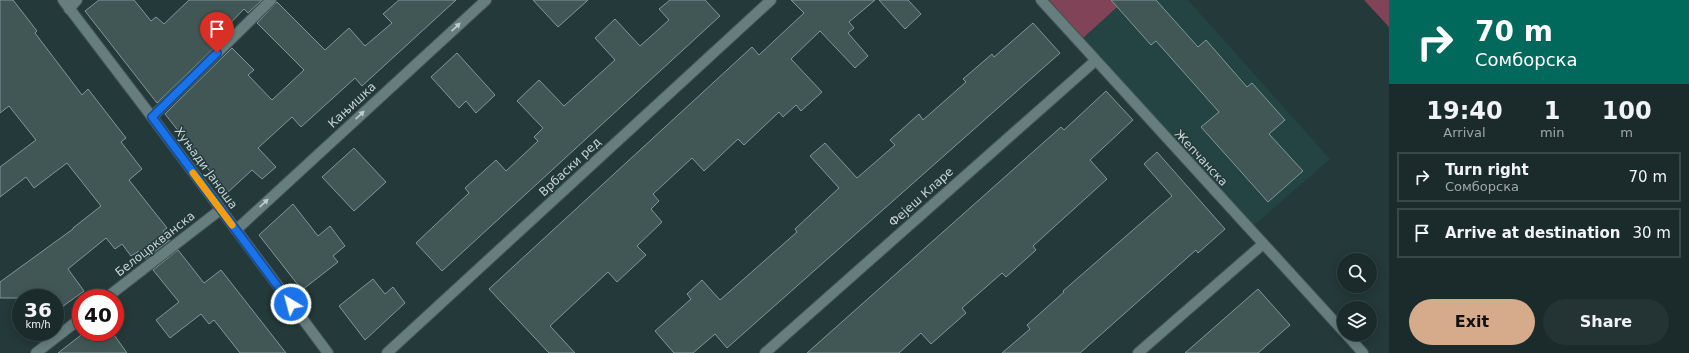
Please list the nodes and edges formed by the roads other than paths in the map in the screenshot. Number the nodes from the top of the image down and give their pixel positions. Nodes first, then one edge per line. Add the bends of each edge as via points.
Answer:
1 (63, 0) edge
2 (77, 0) edge
3 (271, 0) edge
4 (486, 0) edge
5 (771, 0) edge
6 (1041, 0) edge
7 (69, 9) junction
8 (1095, 61) junction
9 (152, 117) junction
10 (220, 210) junction
11 (236, 230) junction
12 (1263, 244) junction
13 (118, 289) edge
14 (1337, 324) edge
15 (72, 325) edge
16 (1352, 341) edge
17 (36, 353) edge
18 (328, 353) edge
19 (387, 353) edge
20 (764, 353) edge
21 (1138, 353) edge
22 (1363, 353) edge

1 - 7 street, Хуњади Јаноша
2 - 7 street
3 - 9 street
11 -> 4 street, Кањишка
5 - 19 street, Врбаски ред
6 - 8 street, Жепчанска
7 - 9 street, Хуњади Јаноша
8 - 12 street, Жепчанска
8 - 20 street, Фејеш Кларе
9 - 10 street, Хуњади Јаноша
10 - 11 street, Хуњади Јаноша
10 - 13 street, Белоцркванска
11 - 18 street, Хуњади Јаноша
12 - 14 street, Жепчанска
12 - 21 street
15 - 17 street
16 - 22 street, Жепчанска

